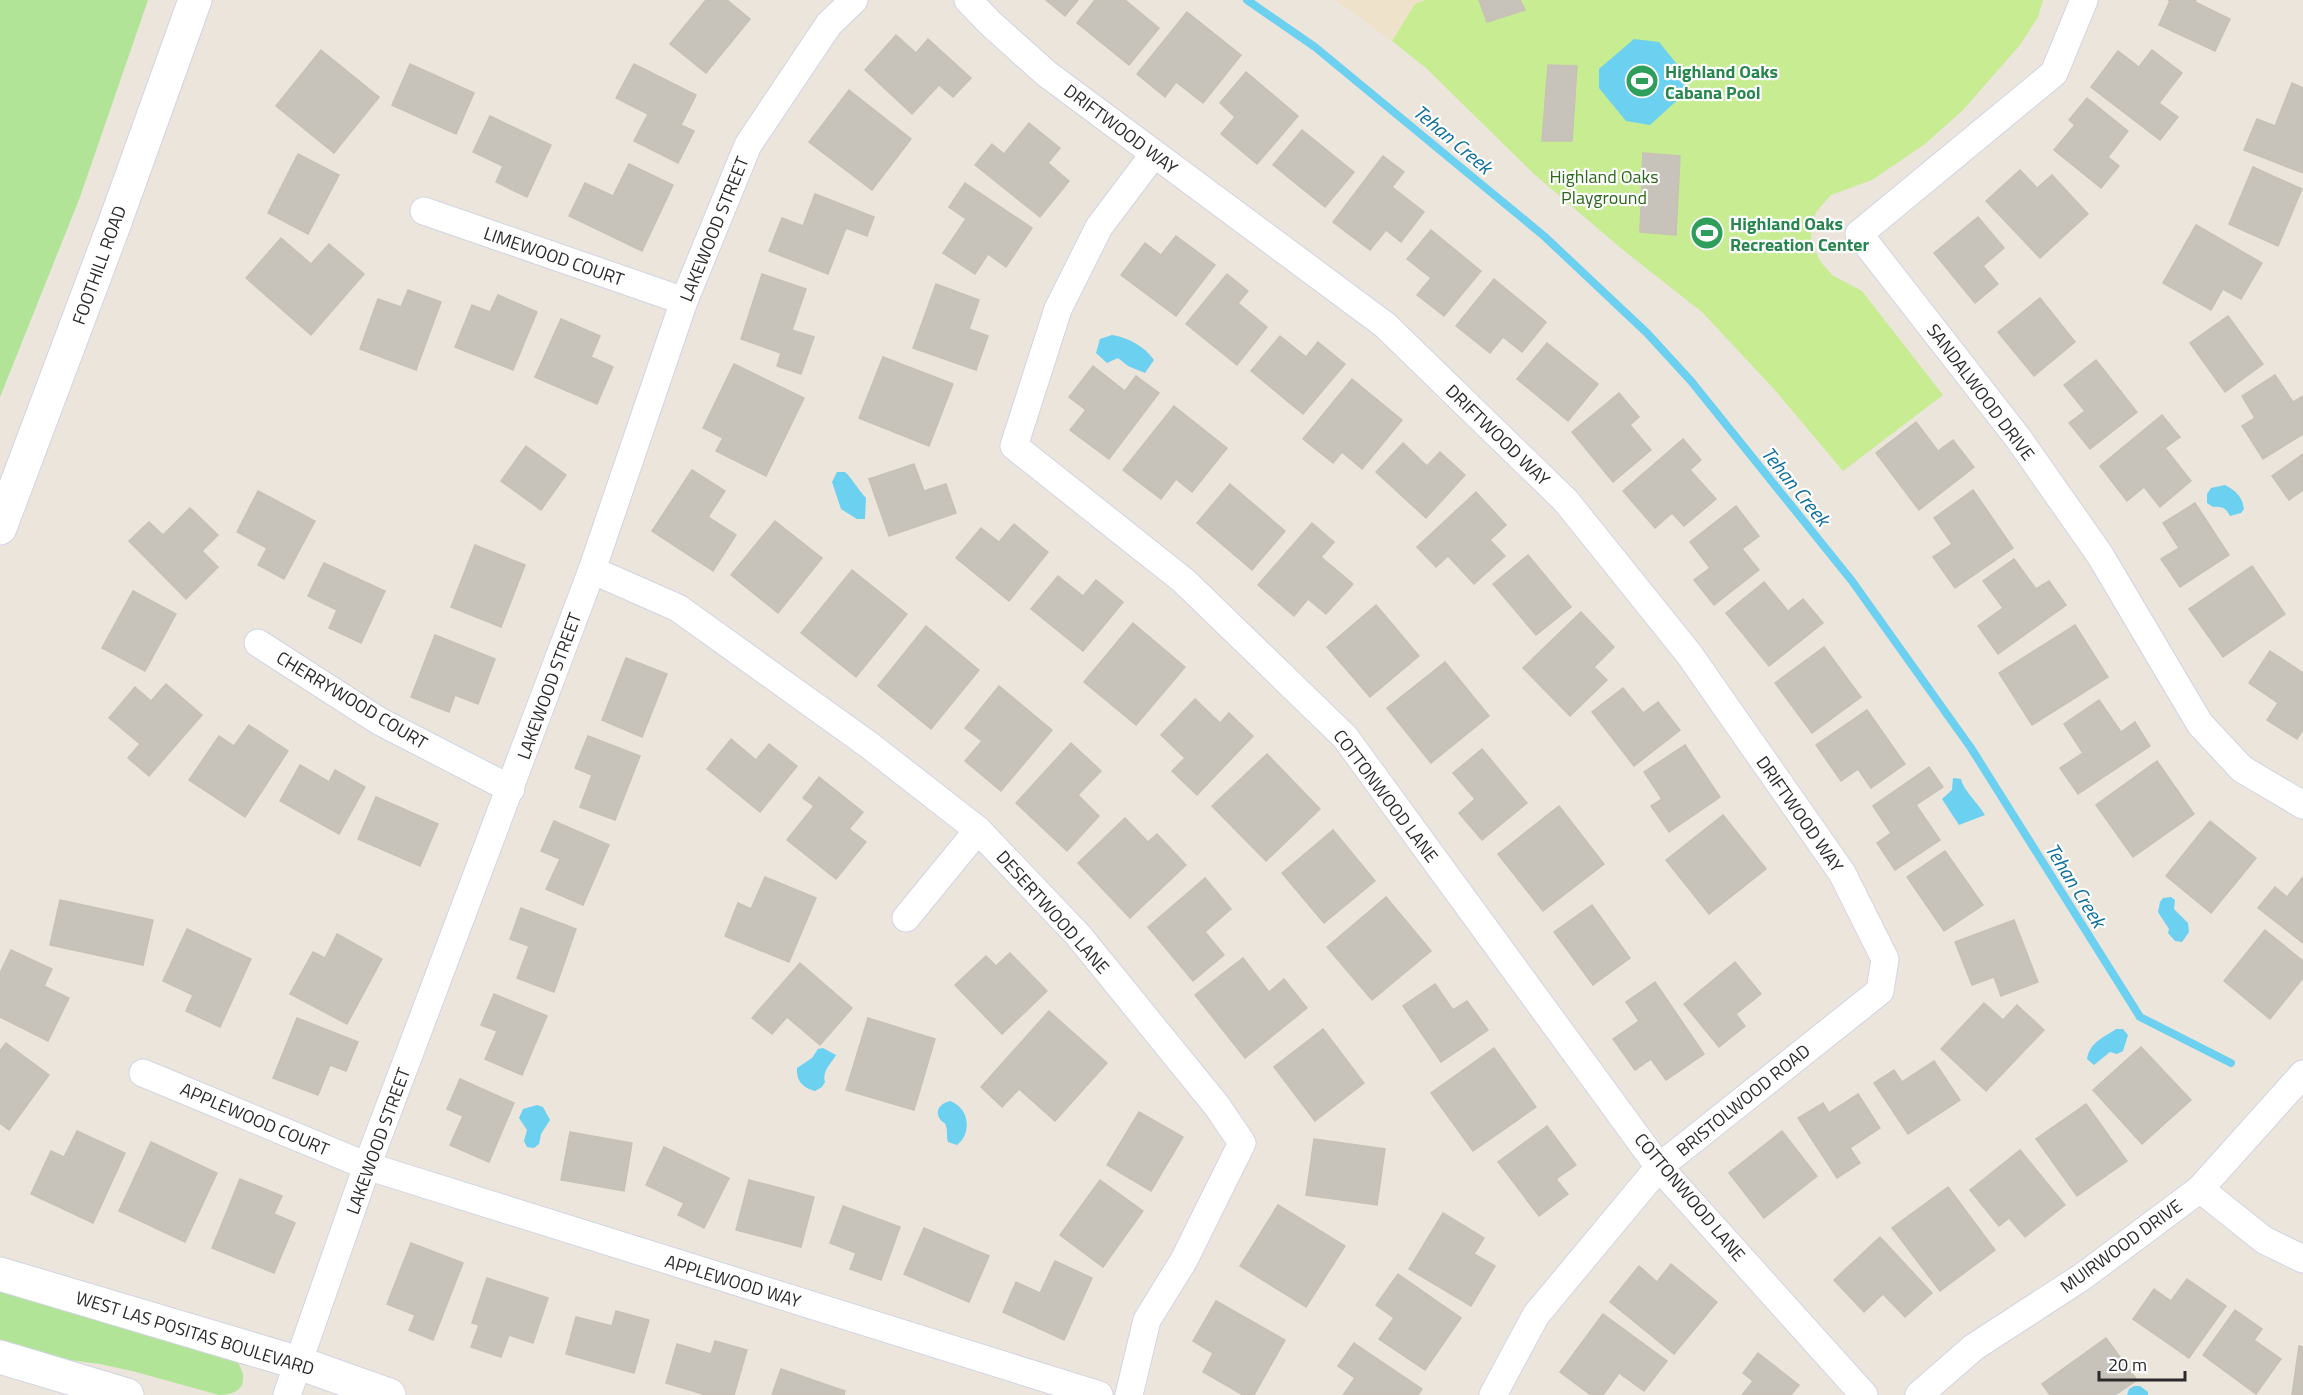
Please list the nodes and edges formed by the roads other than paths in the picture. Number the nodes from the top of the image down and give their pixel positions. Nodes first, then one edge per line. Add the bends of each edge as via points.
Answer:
1 (195, 0) edge
2 (854, 0) edge
3 (968, 0) edge
4 (2084, 0) edge
5 (1154, 154) junction
6 (424, 211) dead end
7 (684, 301) junction
8 (0, 528) edge
9 (592, 570) junction
10 (258, 643) dead end
11 (511, 789) junction
12 (2303, 805) edge
13 (978, 830) junction
14 (906, 918) dead end
15 (1880, 991) joint
16 (143, 1072) dead end
17 (2303, 1074) edge
18 (368, 1166) junction
19 (1659, 1167) junction
20 (2200, 1189) junction
21 (2303, 1259) edge
22 (0, 1274) edge
23 (0, 1358) edge
24 (298, 1363) junction
25 (127, 1395) edge
26 (287, 1395) edge
27 (389, 1395) edge
28 (1099, 1395) edge
29 (1129, 1395) edge
30 (1493, 1395) edge
31 (1864, 1395) edge
32 (1919, 1395) edge

1 - 8 main road, FOOTHILL ROAD
2 - 7 street, LAKEWOOD STREET via 829,24 748,145
3 - 5 street, DRIFTWOOD WAY via 1047,74
4 - 12 street, SANDALWOOD DRIVE via 2054,73 1859,234 2018,438 2100,555 2200,724 2242,769
5 - 15 street, DRIFTWOOD WAY via 1385,325 1566,501 1689,654 1842,873 1885,959
5 - 19 street, COTTONWOOD LANE via 1100,227 1058,309 1014,446 1184,581 1345,737
6 - 7 street, LIMEWOOD COURT
7 - 9 street, LAKEWOOD STREET
9 - 11 street, LAKEWOOD STREET
9 - 13 street, DESERTWOOD LANE via 678,608 869,745
10 - 11 street, CHERRYWOOD COURT via 379,721
11 - 18 street, LAKEWOOD STREET
13 - 14 street
13 - 29 street, DESERTWOOD LANE via 1078,935 1217,1106 1242,1143 1184,1260 1147,1320
15 - 19 street, BRISTOLWOOD ROAD
16 - 18 street, APPLEWOOD COURT
17 - 20 street, MUIRWOOD DRIVE
18 - 24 street, LAKEWOOD STREET
18 - 28 street, APPLEWOOD WAY
19 - 30 street, BRISTOLWOOD ROAD via 1536,1316
19 - 31 street, COTTONWOOD LANE
20 - 21 street via 2264,1240
20 - 32 street, MUIRWOOD DRIVE via 2082,1277 1974,1347
22 - 24 main road, WEST LAS POSITAS BOULEVARD
23 - 25 main road
24 - 26 street, LAKEWOOD STREET
24 - 27 main road, WEST LAS POSITAS BOULEVARD

